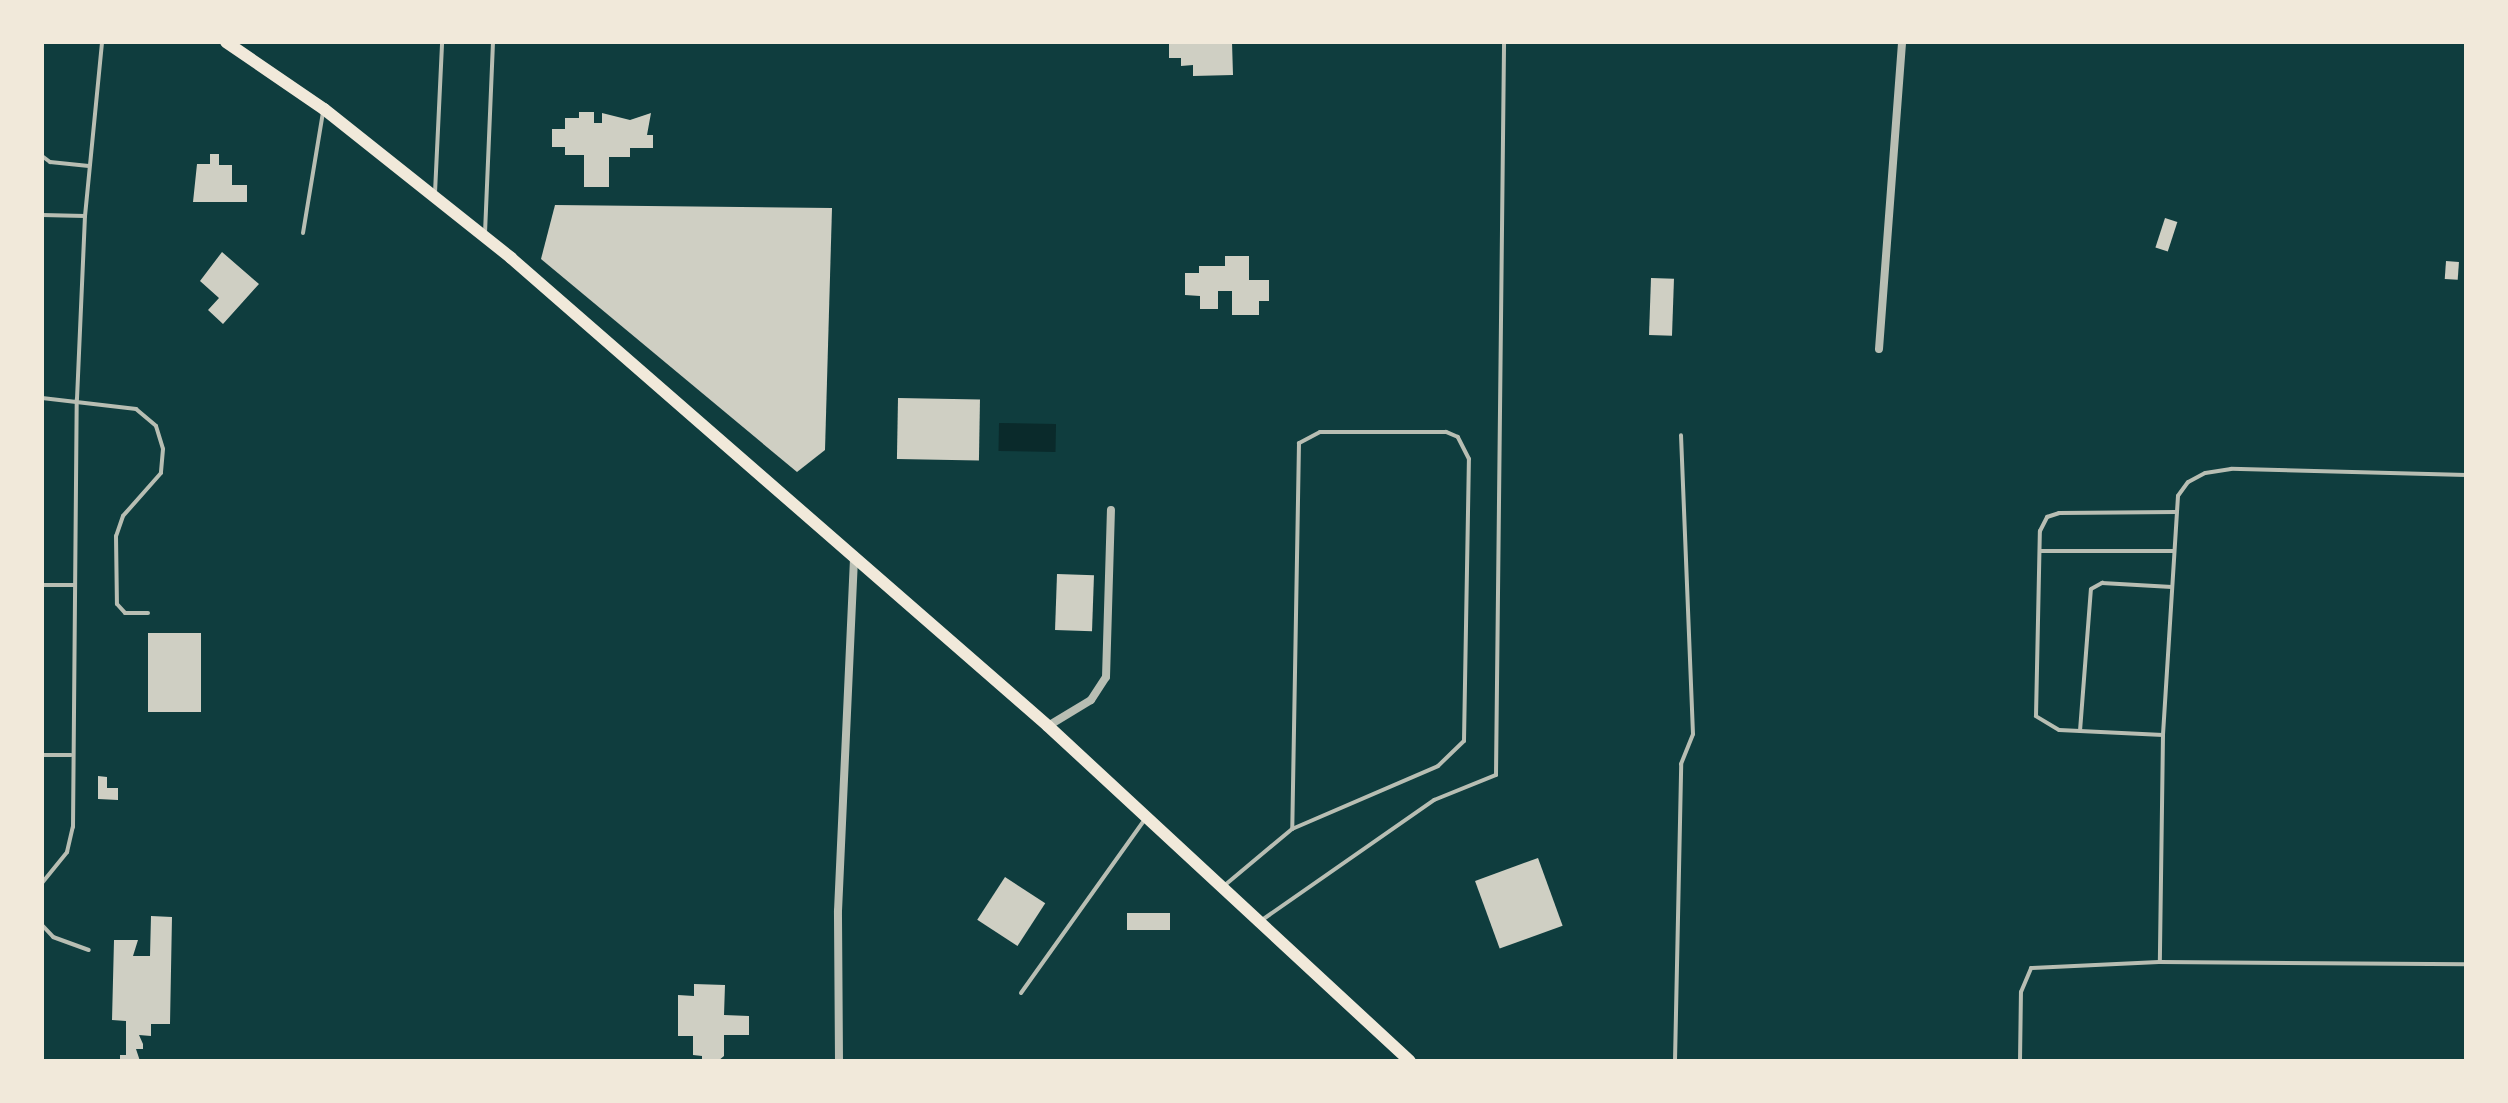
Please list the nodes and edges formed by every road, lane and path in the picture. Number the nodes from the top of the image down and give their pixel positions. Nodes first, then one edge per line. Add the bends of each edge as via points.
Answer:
1 (102, 42) edge
2 (226, 42) edge
3 (442, 42) edge
4 (493, 42) edge
5 (1504, 42) edge
6 (1902, 42) edge
7 (324, 109) junction
8 (42, 156) edge
9 (90, 166) junction
10 (435, 195) junction
11 (42, 215) edge
12 (85, 216) junction
13 (303, 233) dead end
14 (485, 235) junction
15 (1879, 349) dead end
16 (42, 398) edge
17 (77, 399) junction
18 (1681, 435) dead end
19 (2466, 475) edge
20 (1111, 510) dead end
21 (2176, 512) junction
22 (2039, 551) junction
23 (2173, 551) junction
24 (854, 554) junction
25 (42, 585) edge
26 (75, 585) junction
27 (2172, 587) junction
28 (148, 613) dead end
29 (1048, 726) junction
30 (2080, 731) junction
31 (2163, 735) junction
32 (42, 755) edge
33 (71, 755) junction
34 (1145, 819) junction
35 (1292, 829) junction
36 (42, 883) edge
37 (1220, 889) junction
38 (1256, 924) junction
39 (42, 925) edge
40 (89, 950) dead end
41 (2160, 962) junction
42 (2466, 964) edge
43 (1021, 993) dead end
44 (839, 1061) edge
45 (1410, 1061) edge
46 (1675, 1061) edge
47 (2020, 1061) edge

1 - 9 lane
2 - 7 main road
3 - 10 lane
4 - 14 lane
5 - 38 lane via 1496,775 1434,800
6 - 15 street
7 - 10 main road
7 - 13 lane
8 - 9 lane via 50,162
9 - 12 lane
10 - 14 main road
11 - 12 lane
12 - 17 lane
14 - 24 main road
16 - 17 lane
17 - 26 lane
17 - 28 lane via 136,409 156,426 161,438 161,473 123,516 116,536 117,604 125,613
18 - 46 lane via 1693,734 1681,764
19 - 21 lane via 2231,469 2188,482
20 - 29 street via 1106,677 1091,700
21 - 22 lane via 2059,513 2042,522
21 - 23 lane
22 - 23 lane
22 - 30 lane via 2036,716 2044,725
23 - 27 lane
24 - 29 main road
24 - 44 street via 838,911
25 - 26 lane
26 - 33 lane
27 - 30 lane via 2102,583 2091,589
27 - 31 lane
29 - 34 main road
30 - 31 lane
31 - 41 lane
32 - 33 lane
33 - 36 lane via 70,845
34 - 37 main road
34 - 43 lane
35 - 35 lane via 1438,766 1464,741 1469,459 1458,437 1446,432 1320,432 1299,443
35 - 37 lane
37 - 38 main road
38 - 45 main road
39 - 40 lane via 53,937
41 - 42 lane
41 - 47 lane via 2031,968 2021,992

